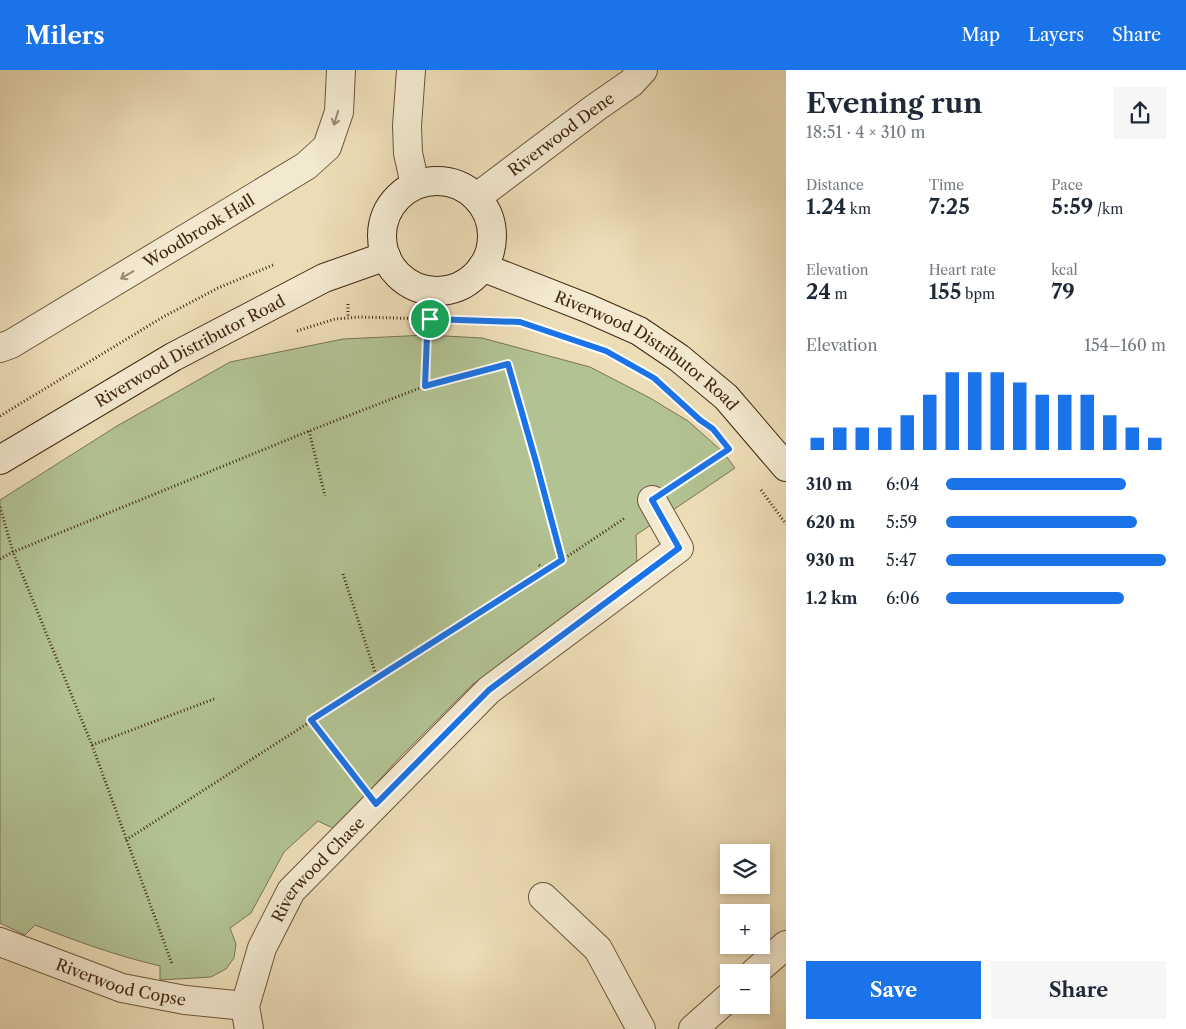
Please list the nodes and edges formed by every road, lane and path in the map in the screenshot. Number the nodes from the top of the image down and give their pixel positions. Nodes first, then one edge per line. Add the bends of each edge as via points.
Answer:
1 (340, 70) edge
2 (411, 70) edge
3 (643, 70) edge
4 (415, 186) junction
5 (476, 197) junction
6 (386, 256) junction
7 (482, 268) junction
8 (430, 319) junction
9 (309, 328) dead end
10 (572, 339) dead end
11 (0, 348) edge
12 (425, 386) junction
13 (309, 430) junction
14 (724, 442) dead end
15 (0, 460) edge
16 (786, 467) edge
17 (757, 485) dead end
18 (325, 496) dead end
19 (652, 500) junction
20 (0, 507) edge
21 (786, 524) edge
22 (13, 552) junction
23 (0, 559) edge
24 (562, 560) junction
25 (539, 565) dead end
26 (546, 570) junction
27 (343, 574) dead end
28 (377, 678) junction
29 (214, 699) dead end
30 (311, 720) junction
31 (92, 745) junction
32 (376, 804) junction
33 (126, 840) junction
34 (543, 897) dead end
35 (0, 942) edge
36 (786, 945) edge
37 (765, 964) edge
38 (185, 1000) junction
39 (720, 1005) edge
40 (247, 1018) edge
41 (641, 1029) edge
42 (694, 1029) edge

1 -> 11 street, Woodbrook Hall via 339,112 327,147 306,166
2 - 4 street via 407,126 408,153
3 - 5 street, Riverwood Dene via 631,83
4 - 5 street via 431,181 448,182 463,187
4 - 6 street via 401,194 390,207 382,239
5 - 7 street via 487,213 492,232 490,250
6 - 7 street via 395,272 409,284 427,290 460,286
6 - 15 street, Riverwood Distributor Road via 324,278 172,357
7 - 16 street, Riverwood Distributor Road via 638,330 679,358 726,397
8 - 9 path via 348,318
8 - 10 path via 520,322
8 - 12 path
12 - 13 path
12 - 24 path via 508,364
13 - 18 path
13 - 22 path
14 - 19 path via 729,449
17 - 21 path
19 - 24 path
19 - 32 street, Riverwood Chase via 679,548 489,690
20 - 22 path
22 - 23 path
22 - 31 path
24 - 26 path
25 - 26 path
26 - 28 path
27 - 28 path
28 - 30 path
29 - 31 path
30 - 32 path
30 - 33 path
31 - 33 path
32 - 40 street, Riverwood Chase via 291,891 262,948
33 - 38 path
34 - 41 street via 598,949
35 - 38 street, Riverwood Copse via 122,988
36 - 37 street
38 - 40 street, Riverwood Copse
39 - 42 street

